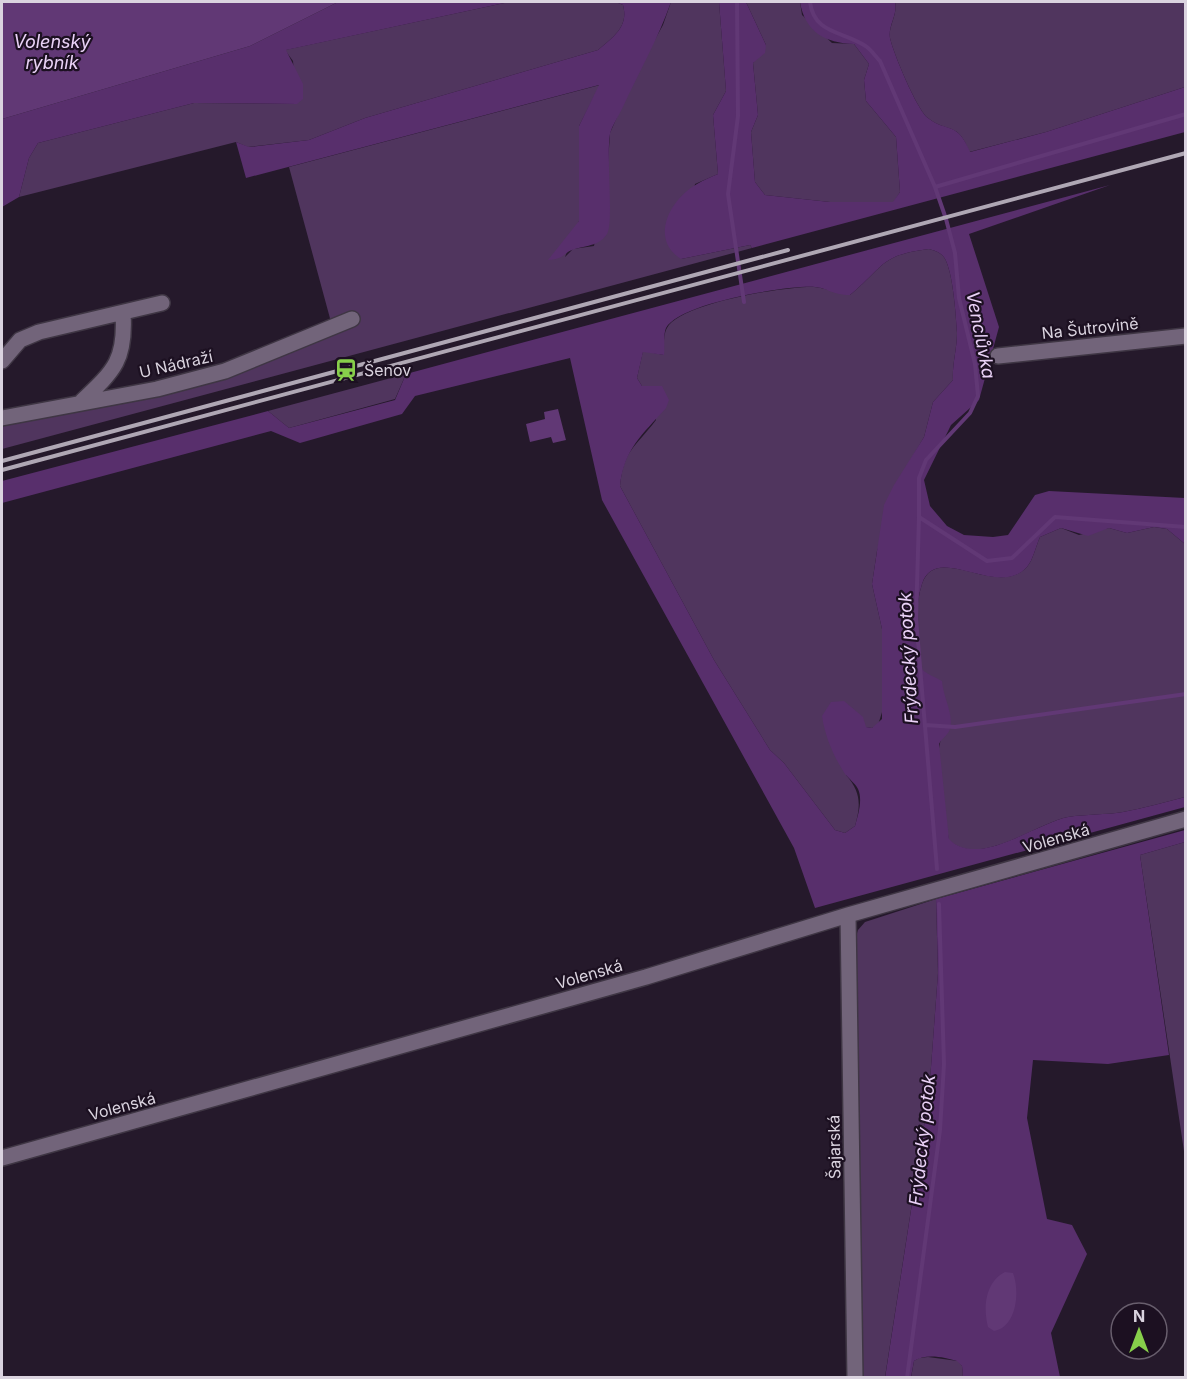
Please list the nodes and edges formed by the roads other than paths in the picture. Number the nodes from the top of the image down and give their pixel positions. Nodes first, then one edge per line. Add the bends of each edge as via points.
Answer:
1 (162, 303) dead end
2 (123, 313) junction
3 (352, 320) dead end
4 (1185, 336) edge
5 (998, 356) dead end
6 (2, 361) edge
7 (82, 401) junction
8 (2, 418) edge
9 (1185, 819) edge
10 (848, 915) junction
11 (2, 1158) edge
12 (855, 1377) edge

1 - 2 street
2 - 6 street via 39,332 20,340
2 - 7 street via 123,349 101,382
3 - 7 street, U Nádraží via 225,371 157,389
4 - 5 street, Na Šutrovině
7 - 8 street, U Nádraží
9 - 10 street, Volenská
10 - 11 street, Volenská via 614,986
10 - 12 street, Šajarská

